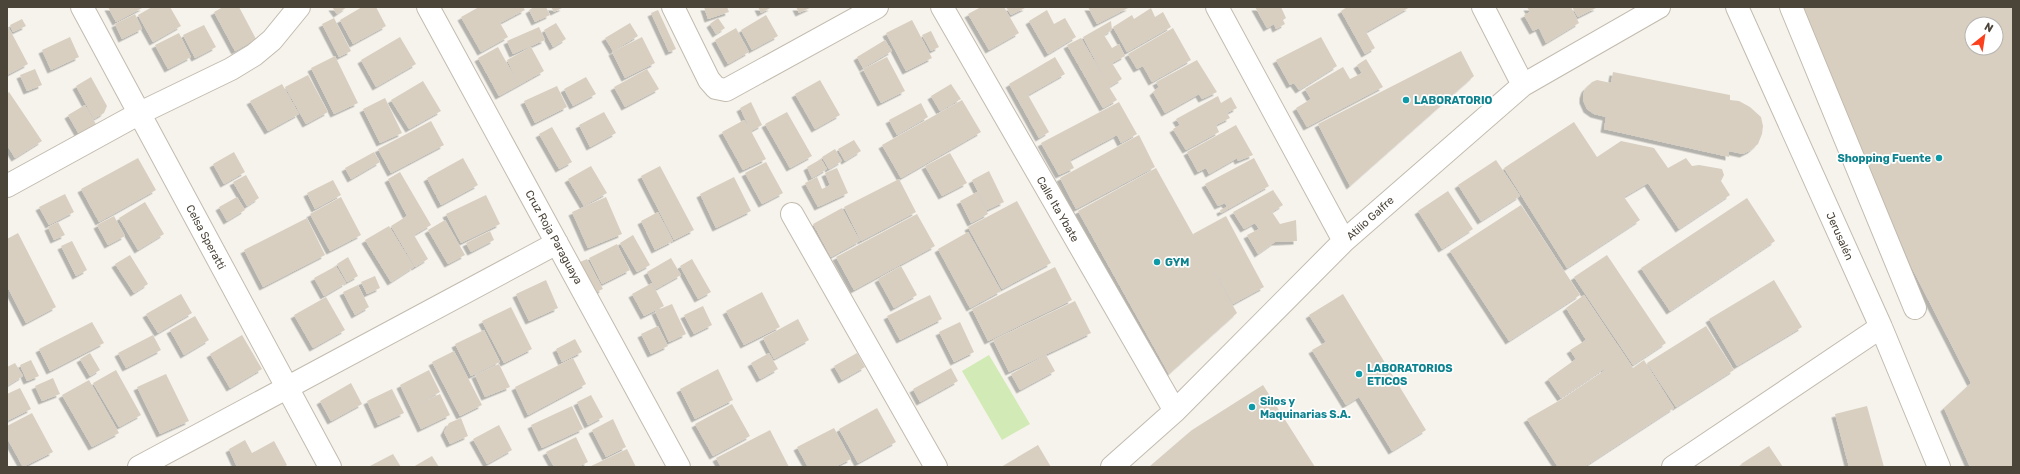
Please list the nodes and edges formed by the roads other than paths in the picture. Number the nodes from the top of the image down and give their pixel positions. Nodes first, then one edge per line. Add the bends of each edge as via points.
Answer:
1 (82, 7) edge
2 (299, 7) edge
3 (428, 7) edge
4 (673, 7) edge
5 (877, 7) edge
6 (942, 7) edge
7 (1217, 7) edge
8 (1483, 7) edge
9 (1659, 7) edge
10 (1737, 7) edge
11 (1791, 7) edge
12 (1523, 85) junction
13 (140, 113) junction
14 (7, 186) edge
15 (792, 214) dead end
16 (1344, 241) junction
17 (557, 243) junction
18 (1915, 308) dead end
19 (1881, 327) junction
20 (288, 388) junction
21 (1175, 411) junction
22 (139, 467) edge
23 (330, 467) edge
24 (679, 467) edge
25 (936, 467) edge
26 (1112, 467) edge
27 (1673, 467) edge
28 (1939, 467) edge

1 - 13 street, Celsa Speratti
2 - 13 street via 272,40 254,55 231,69
3 - 17 street, Cruz Roja Paraguaya
4 - 5 street via 709,80 716,88 726,90
6 - 21 street, Calle Ita Ybate
7 - 16 street
8 - 12 street
9 - 12 street, Atilio Galfre
10 - 19 street, Jerusalén
11 - 18 street
12 - 16 street, Atilio Galfre
13 - 14 street
13 - 20 street, Celsa Speratti
15 - 25 street
16 - 21 street, Atilio Galfre
17 - 20 street
17 - 24 street, Cruz Roja Paraguaya
19 - 27 street
19 - 28 street, Jerusalén
20 - 22 street
20 - 23 street, Celsa Speratti
21 - 26 street, Atilio Galfre

